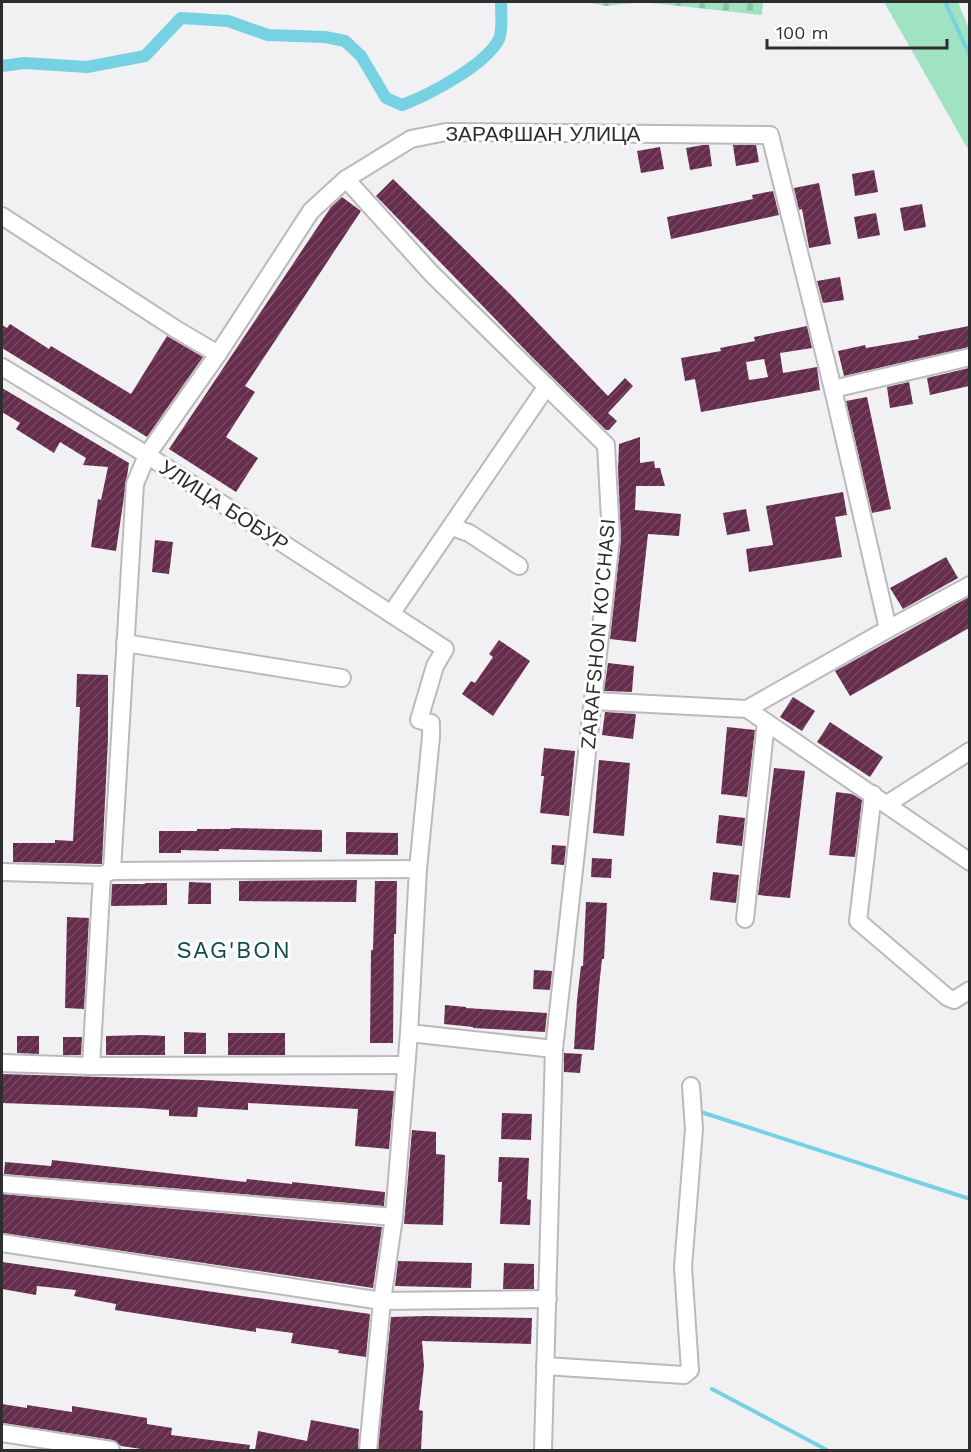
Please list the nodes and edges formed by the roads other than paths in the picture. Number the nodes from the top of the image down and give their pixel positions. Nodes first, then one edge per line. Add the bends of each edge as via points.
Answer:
1 (346, 179) junction
2 (2, 216) edge
3 (218, 354) junction
4 (969, 357) edge
5 (2, 367) edge
6 (547, 386) junction
7 (833, 389) junction
8 (147, 455) junction
9 (452, 527) junction
10 (519, 566) dead end
11 (969, 585) edge
12 (391, 614) junction
13 (888, 629) junction
14 (125, 644) junction
15 (342, 678) dead end
16 (594, 701) junction
17 (747, 710) junction
18 (766, 722) junction
19 (969, 751) edge
20 (873, 794) junction
21 (886, 804) junction
22 (969, 862) edge
23 (418, 869) junction
24 (2, 872) edge
25 (107, 873) junction
26 (745, 920) dead end
27 (969, 990) edge
28 (410, 1033) junction
29 (554, 1049) junction
30 (2, 1063) edge
31 (406, 1065) junction
32 (91, 1066) junction
33 (691, 1086) dead end
34 (2, 1184) edge
35 (394, 1216) junction
36 (2, 1243) edge
37 (548, 1299) junction
38 (382, 1300) junction
39 (546, 1366) junction
40 (2, 1432) edge
41 (111, 1450) edge
42 (368, 1450) edge
43 (543, 1450) edge

1 - 3 street, ЗАРАФШАН УЛИЦА via 311,211
1 - 6 street, ZARAFSHON KO'CHASI via 431,273
1 - 7 street, ЗАРАФШАН УЛИЦА via 411,139 446,132 770,135
2 - 3 street
3 - 8 street, ЗАРАФШАН УЛИЦА
4 - 7 street
5 - 8 street, УЛИЦА БОБУР
6 - 9 street
6 - 16 street, ZARAFSHON KO'CHASI via 606,445 611,538
7 - 13 street
8 - 12 street, УЛИЦА БОБУР
8 - 14 street, ЗАРАФШАН УЛИЦА via 135,484
9 - 10 street via 469,533
9 - 12 street
11 - 13 street
12 - 23 street, УЛИЦА БОБУР via 445,649 435,666 419,720 431,723 431,737
13 - 17 street
14 - 15 street
14 - 25 street, ЗАРАФШАН УЛИЦА
16 - 17 street
16 - 29 street, ZARAFSHON KO'CHASI
17 - 18 street
18 - 20 street
18 - 26 street
19 - 21 street
20 - 21 street
20 - 27 street via 858,921 946,998 954,1000
21 - 22 street
23 - 25 street
23 - 28 street
24 - 25 street
25 - 32 street, ЗАРАФШАН УЛИЦА
28 - 29 street
28 - 31 street
29 - 37 street, ZARAFSHON KO'CHASI
30 - 32 street
31 - 32 street
31 - 35 street
33 - 39 street via 694,1129 683,1267 690,1370 684,1375
34 - 35 street
35 - 38 street
36 - 38 street
37 - 38 street
37 - 39 street, ZARAFSHON KO'CHASI
38 - 42 street
39 - 43 street, ZARAFSHON KO'CHASI
40 - 41 street

